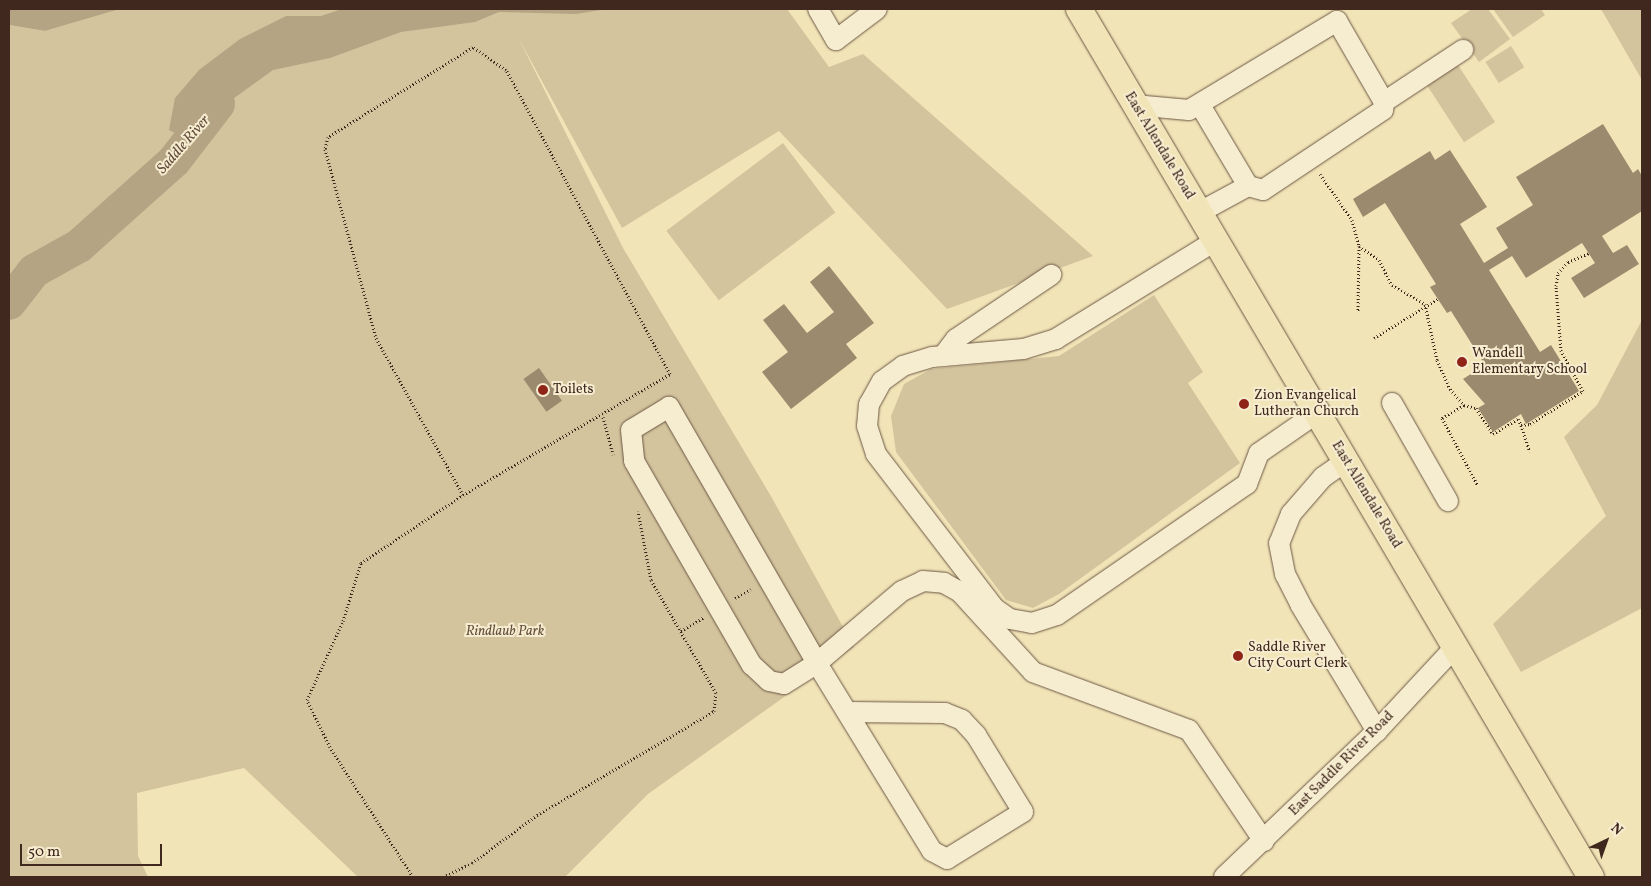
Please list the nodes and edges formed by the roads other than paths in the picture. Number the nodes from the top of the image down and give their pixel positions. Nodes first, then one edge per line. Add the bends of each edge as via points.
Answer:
1 (818, 9) edge
2 (877, 9) edge
3 (1079, 9) edge
4 (1463, 50) dead end
5 (1384, 102) junction
6 (1200, 105) junction
7 (1134, 106) junction
8 (1248, 186) junction
9 (1198, 213) junction
10 (1215, 241) junction
11 (1051, 275) dead end
12 (943, 356) junction
13 (1392, 403) dead end
14 (1317, 413) junction
15 (1346, 461) junction
16 (1448, 501) dead end
17 (1456, 646) junction
18 (817, 664) junction
19 (847, 712) junction
20 (1377, 731) junction
21 (1264, 841) junction
22 (1224, 877) edge
23 (1591, 877) edge

1 - 2 street via 836,40
3 - 7 main road, East Allendale Road
4 - 5 street
5 - 6 street via 1337,21
5 - 8 street via 1383,110 1263,190
6 - 7 street via 1179,112
6 - 8 street
7 - 9 main road, East Allendale Road
8 - 9 street
9 - 10 main road, East Allendale Road
10 - 12 street via 1056,339 1023,349
10 - 14 main road, East Allendale Road
11 - 12 street via 956,339
12 - 14 street via 903,366 882,381 869,404 867,426 876,454 994,608 1010,619 1032,623 1057,614 1247,484 1260,453
13 - 16 street
14 - 15 main road, East Allendale Road
15 - 17 main road, East Allendale Road
15 - 20 street via 1323,477 1290,514 1279,543 1285,574 1300,604
17 - 20 street, East Saddle River Road
17 - 23 main road, East Allendale Road
18 - 18 street via 669,407 632,430 634,461 752,666 769,681 784,684
18 - 19 street
18 - 21 street via 902,590 922,581 944,583 960,592 1033,672 1189,730
19 - 19 street via 945,713 962,720 976,736 1023,812 947,859 932,851
20 - 21 street, East Saddle River Road
21 - 22 street, East Saddle River Road

